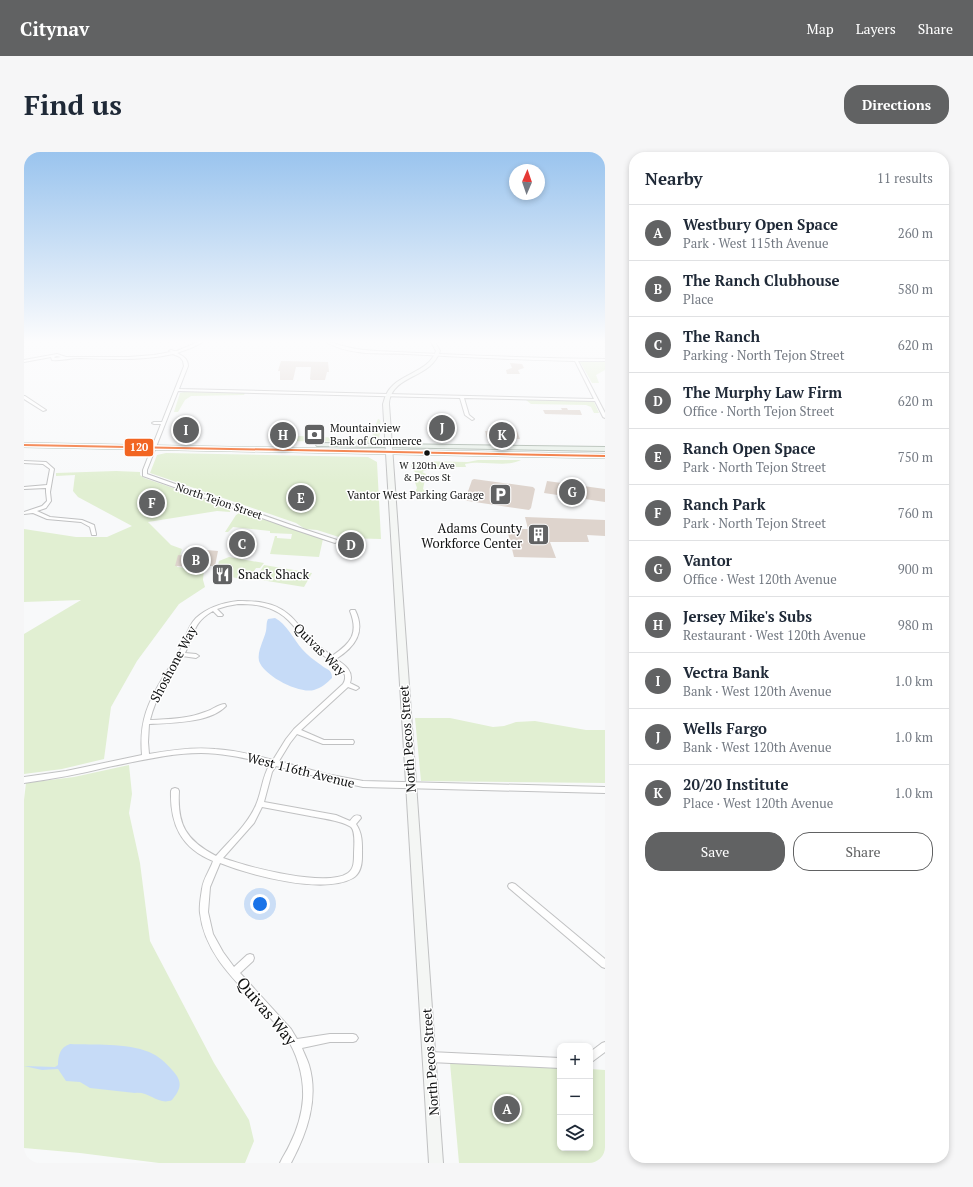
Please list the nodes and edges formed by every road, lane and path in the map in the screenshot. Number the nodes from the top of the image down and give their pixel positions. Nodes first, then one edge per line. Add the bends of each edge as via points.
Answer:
1 (392, 389) edge
2 (591, 389) edge
3 (178, 390) joint
4 (388, 395) junction
5 (24, 397) edge
6 (462, 398) junction
7 (596, 400) junction
8 (44, 410) dead end
9 (605, 416) edge
10 (472, 419) dead end
11 (154, 422) dead end
12 (164, 423) junction
13 (24, 440) edge
14 (156, 444) junction
15 (24, 445) edge
16 (388, 449) junction
17 (605, 449) edge
18 (605, 456) edge
19 (24, 462) edge
20 (49, 486) junction
21 (24, 488) edge
22 (33, 512) junction
23 (24, 513) edge
24 (94, 534) dead end
25 (335, 540) dead end
26 (242, 603) joint
27 (214, 609) junction
28 (353, 611) dead end
29 (220, 615) dead end
30 (181, 654) junction
31 (196, 656) dead end
32 (332, 659) junction
33 (346, 684) junction
34 (356, 688) dead end
35 (223, 706) dead end
36 (146, 722) junction
37 (296, 731) junction
38 (351, 742) dead end
39 (146, 756) junction
40 (274, 764) junction
41 (24, 780) edge
42 (410, 786) junction
43 (605, 790) edge
44 (175, 791) dead end
45 (260, 804) junction
46 (218, 859) junction
47 (512, 886) dead end
48 (250, 958) dead end
49 (605, 964) edge
50 (234, 973) junction
51 (353, 1038) dead end
52 (297, 1044) junction
53 (605, 1046) edge
54 (593, 1056) edge
55 (430, 1057) junction
56 (557, 1063) edge
57 (285, 1163) edge
58 (436, 1163) edge

1 - 4 street
2 - 7 street
3 - 4 street
3 - 12 street, North Tejon Street
4 - 6 street
4 - 16 street, North Pecos Street
5 - 8 street
6 - 7 street
6 - 10 street via 466,415
7 - 9 street
11 - 12 street
12 - 14 street, North Tejon Street
13 - 14 main road
14 - 15 main road
14 - 16 main road
14 - 16 main road via 313,451
14 - 25 street, North Tejon Street via 145,470 146,476
16 - 17 main road
16 - 18 main road
16 - 42 street, North Pecos Street
19 - 20 street via 46,464 52,469
20 - 21 street
20 - 22 street via 48,502
22 - 23 street
22 - 24 street via 49,518 87,522 92,526
26 - 27 street, Shoshone Way via 227,604
26 - 32 street, Quivas Way via 265,605 283,612 308,640
27 - 29 street
27 - 30 street, Shoshone Way via 196,621
28 - 32 street via 358,624 354,639
30 - 31 street
30 - 36 street, Shoshone Way via 152,701
32 - 33 street, Quivas Way via 347,672
33 - 34 street, Quivas Way
33 - 37 street, Quivas Way
35 - 36 street via 194,719
36 - 39 street, Shoshone Way
37 - 38 street via 323,742
37 - 40 street, Quivas Way
39 - 40 street, West 116th Avenue via 215,751
39 - 41 street, West 116th Avenue via 65,774
40 - 42 street, West 116th Avenue via 344,782
40 - 45 street, Quivas Way
42 - 43 street, West 116th Avenue
42 - 55 street, North Pecos Street
44 - 46 street via 174,805 180,828 201,851
45 - 46 street, Quivas Way via 248,826
45 - 46 street via 355,821 358,860 355,872 345,878 322,880 281,878 247,870
46 - 50 street, Quivas Way via 205,887 204,920 219,955
47 - 49 street
48 - 50 street, Quivas Way
50 - 52 street, Quivas Way
51 - 52 street via 330,1038
52 - 57 street, Quivas Way via 306,1074 307,1110 300,1138
53 - 54 street
55 - 56 street
55 - 58 street, North Pecos Street

